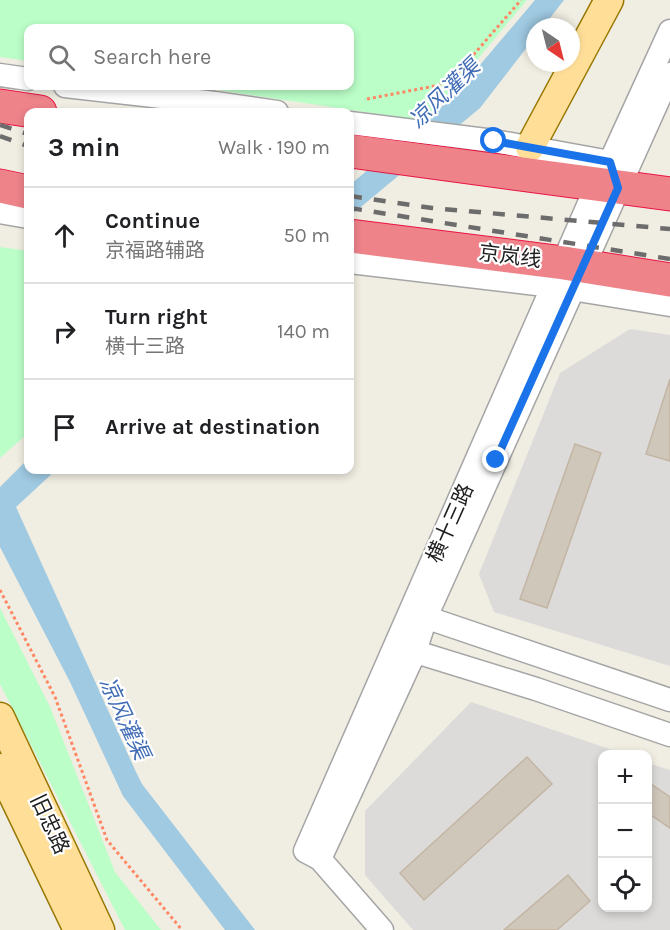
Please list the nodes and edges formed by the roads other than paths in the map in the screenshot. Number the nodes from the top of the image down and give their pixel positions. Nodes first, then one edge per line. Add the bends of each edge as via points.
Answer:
1 (609, 0) edge
2 (670, 31) edge
3 (670, 74) edge
4 (0, 75) edge
5 (24, 78) edge
6 (100, 90) edge
7 (0, 106) edge
8 (249, 108) edge
9 (24, 110) edge
10 (354, 129) edge
11 (364, 143) edge
12 (530, 147) junction
13 (608, 178) junction
14 (0, 186) edge
15 (24, 191) edge
16 (670, 194) edge
17 (0, 212) edge
18 (24, 216) edge
19 (354, 236) edge
20 (354, 262) edge
21 (568, 276) junction
22 (670, 280) edge
23 (670, 305) edge
24 (418, 614) junction
25 (405, 649) junction
26 (670, 700) edge
27 (0, 717) edge
28 (670, 735) edge
29 (0, 768) edge
30 (78, 930) edge
31 (100, 930) edge
32 (382, 930) edge

1 - 12 main road
2 - 13 street, 横十三路
3 - 13 street, 横十三路
4 - 5 street
6 - 8 street
7 - 9 highway
10 - 11 street
11 - 12 street via 494,141
11 - 13 highway via 461,167
12 - 13 street
13 - 16 highway
13 - 21 street, 横十三路
14 - 15 highway
17 - 18 street
19 - 21 highway, 京岚线
20 - 21 street
21 - 22 highway, 京岚线
21 - 23 street
21 - 24 street, 横十三路
24 - 25 street, 横十三路
24 - 26 street
25 - 28 street
25 - 32 street, 横十三路 via 312,855
27 - 31 main road, 旧忠路
29 - 30 main road

